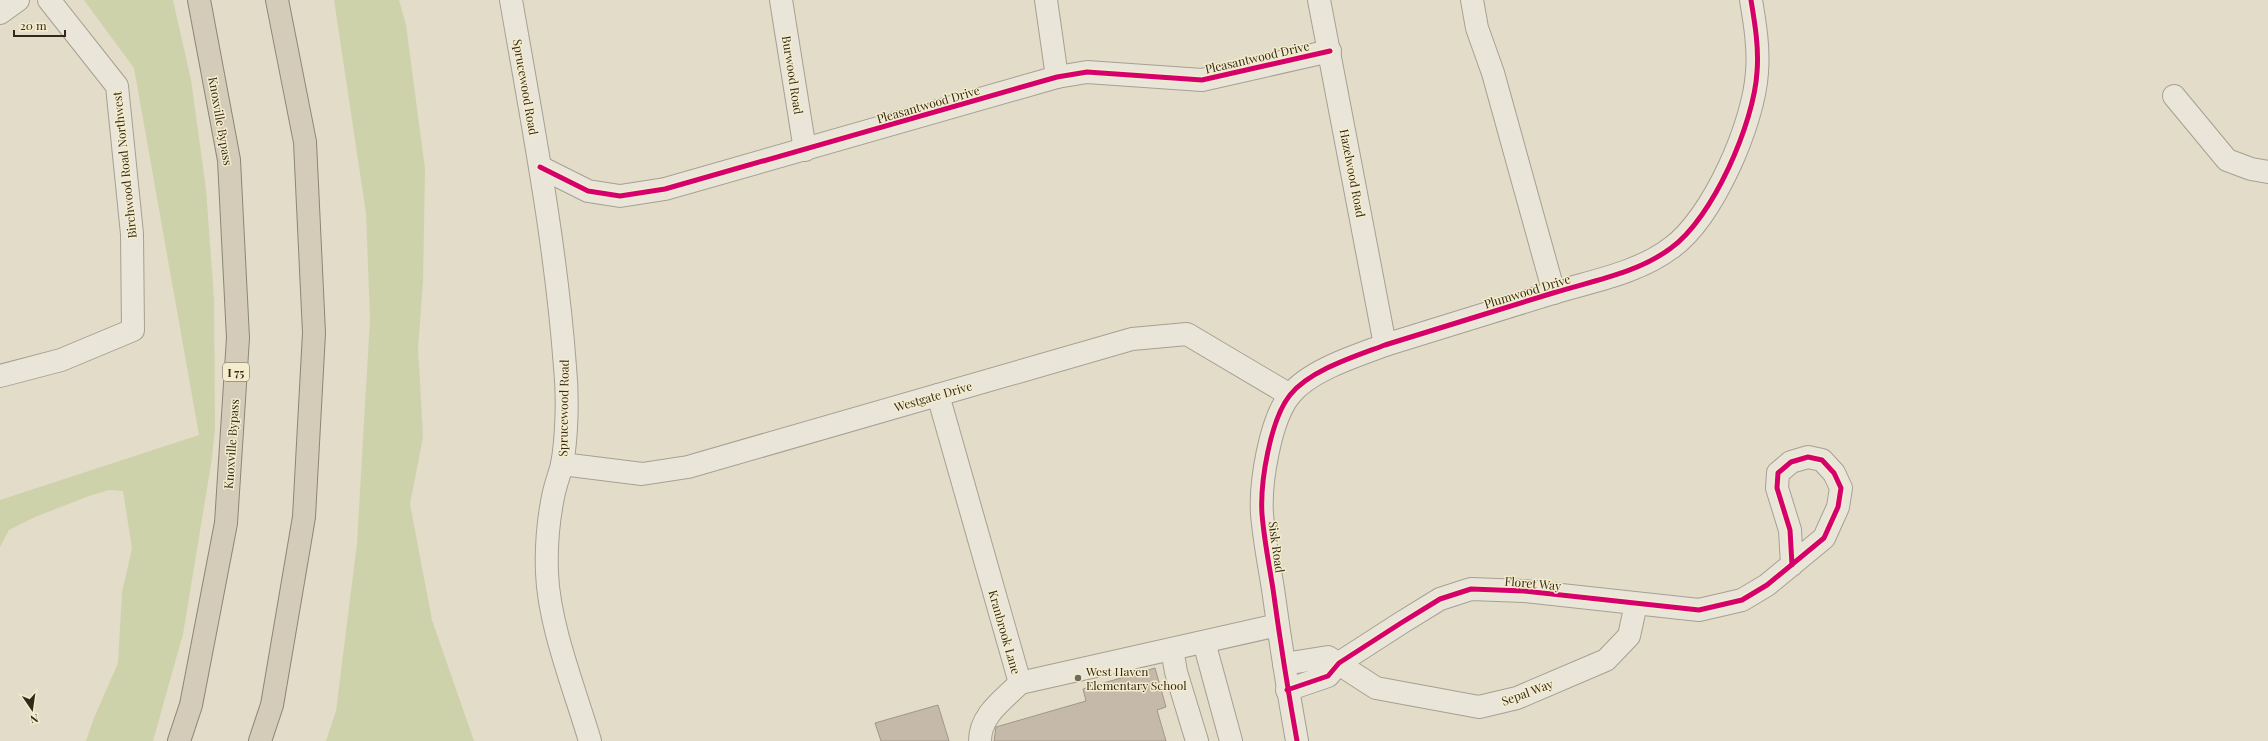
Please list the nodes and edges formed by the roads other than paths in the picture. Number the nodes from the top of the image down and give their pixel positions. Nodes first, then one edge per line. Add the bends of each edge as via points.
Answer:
1 (18, 0) edge
2 (49, 0) edge
3 (199, 0) edge
4 (277, 0) edge
5 (511, 0) edge
6 (781, 0) edge
7 (1046, 0) edge
8 (1319, 0) edge
9 (1472, 0) edge
10 (1751, 0) edge
11 (0, 13) edge
12 (1330, 51) junction
13 (1057, 77) junction
14 (2174, 96) dead end
15 (805, 150) junction
16 (540, 167) junction
17 (2268, 172) edge
18 (1554, 293) junction
19 (1385, 345) junction
20 (0, 376) edge
21 (938, 395) junction
22 (1290, 395) junction
23 (562, 464) junction
24 (1792, 565) dead end
25 (1636, 604) junction
26 (1278, 626) junction
27 (1204, 642) junction
28 (1172, 649) junction
29 (1284, 664) junction
30 (1339, 664) junction
31 (1020, 683) junction
32 (1288, 690) junction
33 (179, 741) edge
34 (260, 741) edge
35 (590, 741) edge
36 (980, 741) edge
37 (1197, 741) edge
38 (1231, 741) edge
39 (1297, 741) edge

1 - 11 street
2 - 20 street, Birchwood Road Northwest via 117,86 132,234 133,330 61,360
3 - 33 highway, Knoxville Bypass / I 75 via 229,160 238,338 226,523 191,705
4 - 34 highway via 305,142 314,332 304,517 272,705
5 - 16 street, Sprucewood Road
6 - 15 street, Burwood Road
7 - 13 street
8 - 12 street, Hazelwood Road
9 - 18 street via 1477,28 1493,73
10 - 18 street, Plumwood Drive via 1756,30 1757,72 1748,116 1716,194 1672,248 1638,266
12 - 13 street, Pleasantwood Drive via 1202,80 1087,72
12 - 19 street, Hazelwood Road
13 - 15 street, Pleasantwood Drive
14 - 17 street via 2228,160 2251,169
15 - 16 street, Pleasantwood Drive via 665,189 620,196 588,191
16 - 23 street, Sprucewood Road via 566,368
18 - 19 street, Plumwood Drive
19 - 22 street, Sisk Road via 1319,372
21 - 22 street, Westgate Drive via 1132,339 1188,334
21 - 23 street, Westgate Drive via 688,467 642,474
21 - 31 street, Kranbrook Lane
22 - 26 street, Sisk Road via 1281,411 1270,444 1263,478 1262,514
23 - 35 street, Sprucewood Road via 553,496 548,534 547,574 560,640
24 - 25 street, Floret Way via 1767,585 1742,600 1699,610
25 - 30 street, Floret Way via 1524,591 1471,589 1440,599
25 - 30 street, Sepal Way via 1629,636 1606,660 1517,698 1479,707 1376,688
26 - 27 street, Kranbrook Lane
26 - 29 street, Sisk Road
27 - 28 street, Kranbrook Lane
27 - 38 street
28 - 31 street, Kranbrook Lane
28 - 37 street via 1176,672
29 - 30 street via 1328,657
29 - 32 street, Sisk Road
30 - 32 street, Floret Way via 1328,676
31 - 36 street via 988,715 980,732
32 - 39 street, Sisk Road

